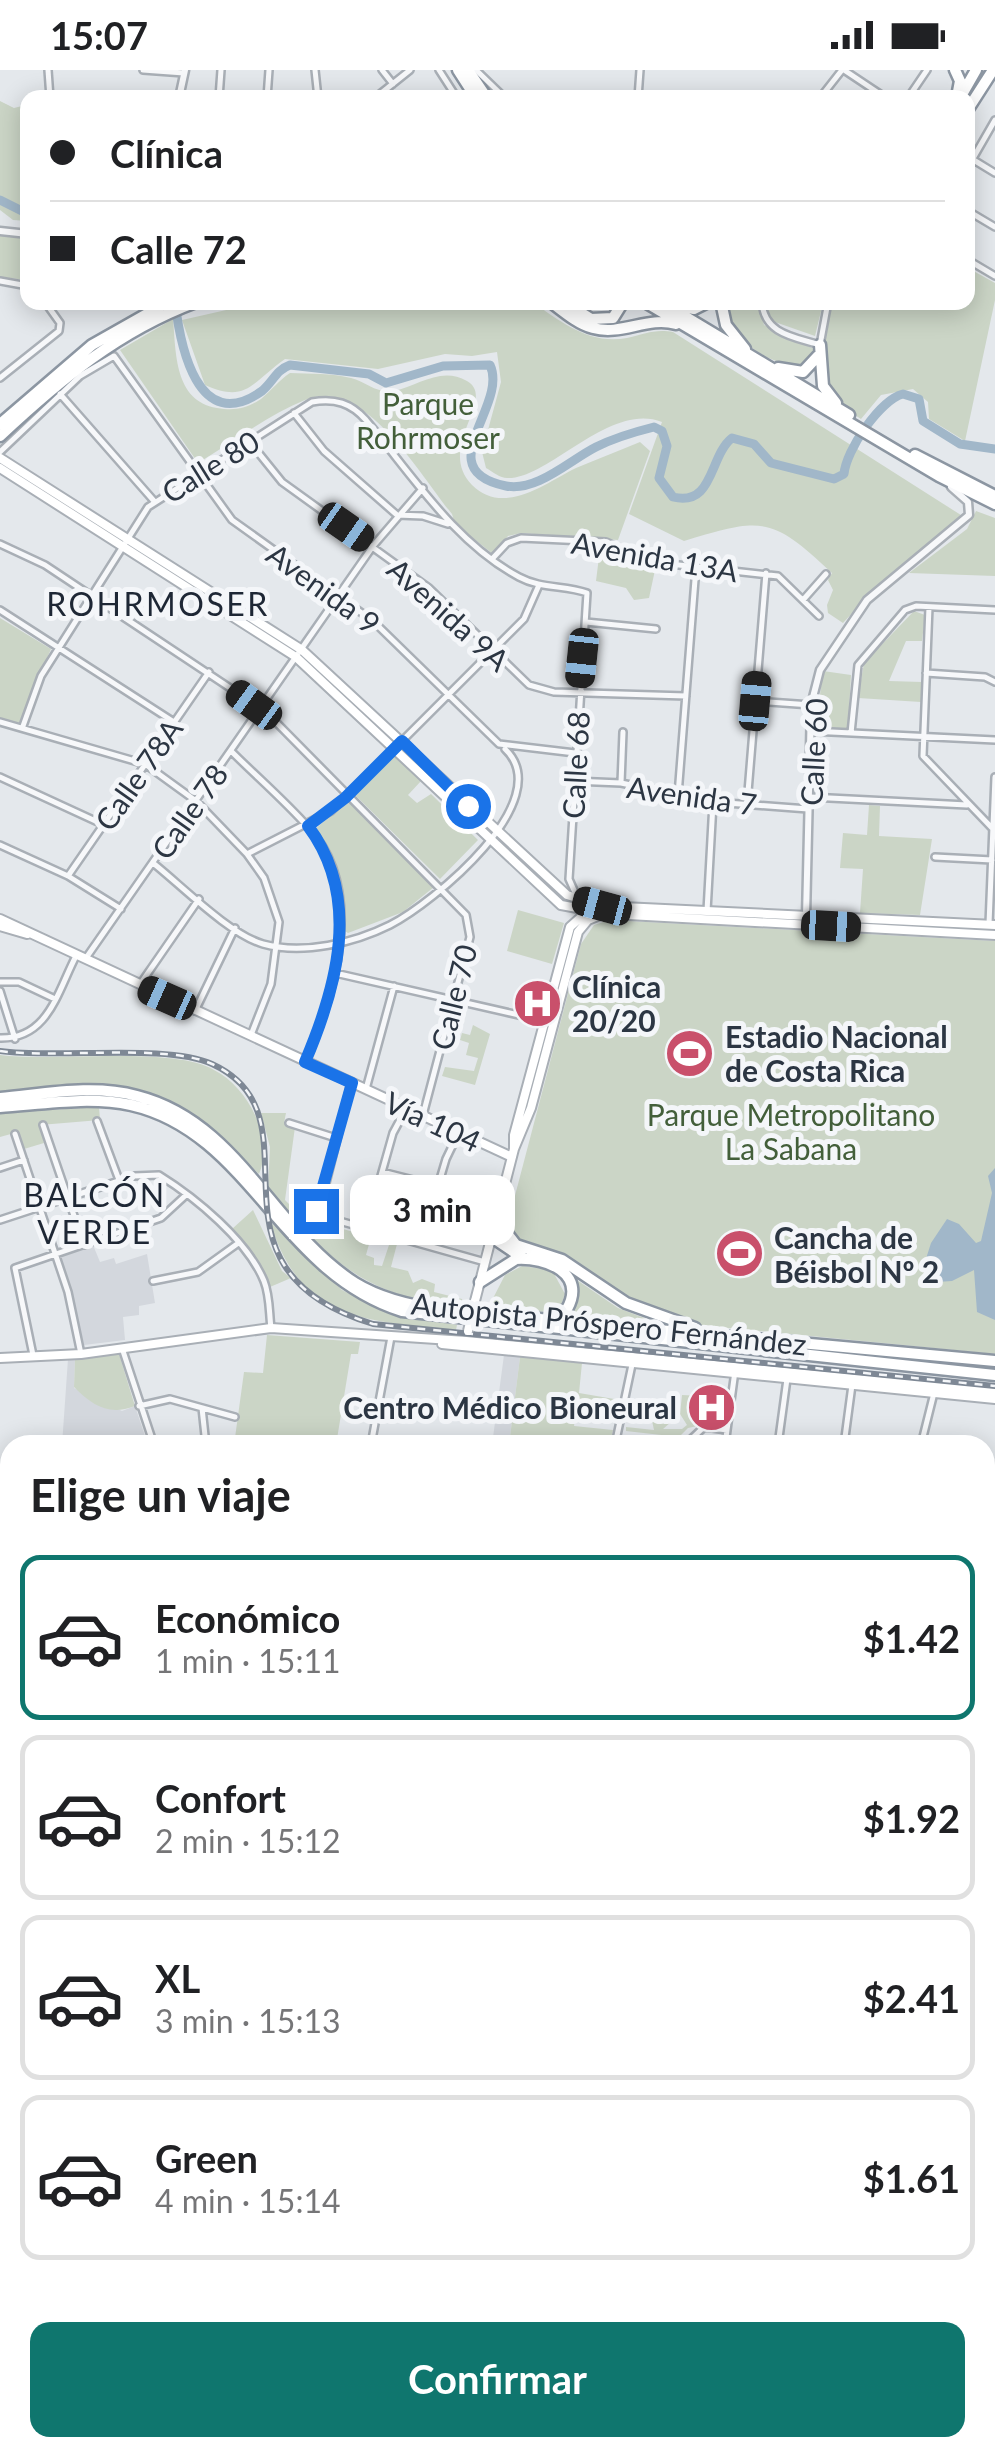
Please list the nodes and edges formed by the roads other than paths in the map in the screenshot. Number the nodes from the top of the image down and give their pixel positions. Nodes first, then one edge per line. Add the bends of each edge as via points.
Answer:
1 (143, 70) edge
2 (382, 70) edge
3 (410, 70) edge
4 (476, 70) edge
5 (843, 70) edge
6 (993, 70) edge
7 (185, 71) edge
8 (392, 84) junction
9 (385, 90) edge
10 (497, 90) edge
11 (827, 90) edge
12 (874, 90) edge
13 (974, 90) edge
14 (995, 120) edge
15 (975, 155) edge
16 (50, 310) edge
17 (160, 310) edge
18 (162, 310) edge
19 (564, 310) edge
20 (578, 310) edge
21 (618, 310) edge
22 (658, 310) edge
23 (677, 310) edge
24 (724, 310) edge
25 (762, 310) edge
26 (827, 310) edge
27 (692, 332) junction
28 (120, 338) junction
29 (820, 346) junction
30 (760, 362) junction
31 (80, 376) junction
32 (0, 378) edge
33 (60, 394) junction
34 (294, 413) junction
35 (849, 418) junction
36 (0, 424) edge
37 (874, 435) junction
38 (0, 436) edge
39 (249, 442) junction
40 (0, 455) edge
41 (0, 468) edge
42 (197, 471) junction
43 (939, 476) junction
44 (423, 488) junction
45 (995, 496) edge
46 (154, 501) junction
47 (995, 504) edge
48 (397, 515) junction
49 (451, 525) junction
50 (125, 541) junction
51 (0, 544) edge
52 (373, 546) junction
53 (493, 558) junction
54 (696, 567) junction
55 (766, 574) junction
56 (826, 574) dead end
57 (539, 586) junction
58 (90, 594) junction
59 (339, 597) junction
60 (803, 600) junction
61 (928, 607) junction
62 (0, 610) edge
63 (995, 610) edge
64 (819, 616) dead end
65 (586, 622) junction
66 (656, 629) dead end
67 (58, 646) junction
68 (491, 651) junction
69 (299, 654) junction
70 (209, 672) junction
71 (926, 673) junction
72 (995, 682) edge
73 (578, 692) junction
74 (448, 695) junction
75 (686, 696) junction
76 (755, 701) junction
77 (811, 705) junction
78 (260, 709) junction
79 (0, 722) edge
80 (174, 722) junction
81 (23, 726) junction
82 (812, 731) junction
83 (622, 732) dead end
84 (852, 733) junction
85 (923, 736) junction
86 (995, 740) edge
87 (499, 744) junction
88 (398, 745) junction
89 (231, 751) junction
90 (575, 753) junction
91 (144, 764) junction
92 (0, 777) edge
93 (995, 777) edge
94 (574, 782) junction
95 (620, 783) junction
96 (349, 794) junction
97 (678, 794) junction
98 (810, 797) junction
99 (196, 800) junction
100 (713, 802) junction
101 (747, 804) junction
102 (969, 805) junction
103 (810, 809) junction
104 (102, 824) junction
105 (308, 826) junction
106 (993, 828) edge
107 (492, 836) junction
108 (0, 845) edge
109 (247, 854) junction
110 (935, 856) dead end
111 (993, 860) edge
112 (153, 863) junction
113 (68, 876) junction
114 (570, 878) junction
115 (441, 887) junction
116 (554, 888) junction
117 (199, 899) junction
118 (579, 900) junction
119 (562, 905) junction
120 (602, 906) junction
121 (121, 909) junction
122 (587, 912) junction
123 (610, 914) junction
124 (706, 915) junction
125 (806, 920) junction
126 (0, 922) edge
127 (570, 927) junction
128 (235, 928) junction
129 (992, 930) edge
130 (341, 942) junction
131 (279, 946) junction
132 (80, 958) junction
133 (335, 973) junction
134 (0, 982) edge
135 (394, 985) junction
136 (139, 986) junction
137 (0, 992) edge
138 (455, 997) junction
139 (54, 999) junction
140 (195, 1011) junction
141 (545, 1020) junction
142 (250, 1036) junction
143 (0, 1038) edge
144 (15, 1039) junction
145 (305, 1062) junction
146 (352, 1083) junction
147 (366, 1090) junction
148 (0, 1098) edge
149 (0, 1108) edge
150 (407, 1108) junction
151 (423, 1116) junction
152 (97, 1121) dead end
153 (289, 1122) dead end
154 (43, 1126) dead end
155 (459, 1132) junction
156 (16, 1134) dead end
157 (336, 1138) junction
158 (513, 1153) junction
159 (24, 1160) junction
160 (0, 1168) edge
161 (382, 1172) junction
162 (120, 1180) junction
163 (438, 1186) junction
164 (186, 1195) junction
165 (69, 1197) junction
166 (40, 1206) junction
167 (500, 1206) junction
168 (0, 1220) edge
169 (366, 1229) junction
170 (492, 1236) junction
171 (237, 1244) junction
172 (421, 1244) junction
173 (84, 1245) junction
174 (56, 1254) junction
175 (524, 1259) junction
176 (486, 1262) junction
177 (152, 1282) dead end
178 (480, 1282) junction
179 (514, 1317) junction
180 (271, 1328) junction
181 (390, 1337) junction
182 (422, 1340) junction
183 (467, 1340) junction
184 (760, 1340) junction
185 (122, 1348) junction
186 (82, 1354) junction
187 (914, 1354) junction
188 (33, 1357) junction
189 (0, 1358) edge
190 (633, 1361) junction
191 (995, 1361) edge
192 (880, 1364) junction
193 (735, 1371) junction
194 (995, 1374) edge
195 (787, 1379) junction
196 (852, 1385) junction
197 (934, 1393) junction
198 (995, 1396) edge
199 (138, 1406) junction
200 (202, 1408) junction
201 (235, 1416) dead end
202 (727, 1430) junction
203 (150, 1435) edge
204 (205, 1435) edge
205 (372, 1435) edge
206 (617, 1435) edge
207 (692, 1435) edge
208 (726, 1435) edge
209 (779, 1435) edge
210 (845, 1435) edge
211 (924, 1435) edge

1 - 7 street
2 - 8 street
3 - 8 street
4 - 10 street
5 - 11 street
5 - 12 street
6 - 13 highway
8 - 9 street
14 - 15 street
16 - 32 street via 60,328
17 - 36 highway via 92,345
18 - 28 highway
19 - 27 highway via 595,329 659,321
20 - 21 highway via 598,321
22 - 27 highway
23 - 30 highway
24 - 30 highway via 731,333
25 - 29 street via 772,328
26 - 29 street
27 - 35 highway
28 - 31 highway
28 - 38 highway via 70,372
29 - 30 highway via 808,370
29 - 35 highway via 824,386
30 - 35 highway
31 - 33 street
31 - 42 street, Avenida 9 via 109,357 119,359
33 - 40 street
33 - 46 street
34 - 39 street, Calle 80
34 - 44 street, Calle 80 via 312,402 356,408
34 - 48 street via 324,452
35 - 37 highway
37 - 43 highway
37 - 45 highway
39 - 42 street, Calle 80
39 - 52 street, Avenida 9A via 282,482
40 - 50 main road
41 - 50 main road
42 - 46 street, Calle 80
42 - 59 street, Avenida 9 via 232,520
43 - 47 highway
43 - 77 street, Calle 60 via 968,502 969,515 852,619 820,670
44 - 48 street, Calle 78
44 - 49 street
46 - 50 street, Calle 80
48 - 49 street
48 - 52 street, Calle 78
49 - 53 street
50 - 58 street, Calle 80
50 - 69 main road
51 - 58 street, Calle 70
52 - 59 street, Calle 78
52 - 68 street, Avenida 9A via 429,588
53 - 54 street, Avenida 13A via 521,538 600,541 652,562
53 - 57 street
54 - 55 street, Avenida 13A
54 - 75 street
55 - 60 street via 783,578
55 - 76 street
56 - 60 street
57 - 65 street, Calle 68 via 588,593
57 - 68 street via 524,619
58 - 67 street, Calle 80
58 - 70 street, Calle 70
59 - 69 street, Calle 78
59 - 74 street, Avenida 9
60 - 64 street
61 - 63 street
61 - 71 street
61 - 84 street via 908,608 858,665
62 - 67 street
65 - 66 street
65 - 73 street, Calle 68
67 - 80 street
67 - 81 street, Calle 80
68 - 73 street, Avenida 9A via 528,685
68 - 74 street
69 - 78 street, Calle 78
69 - 88 main road
70 - 78 street, Calle 70
70 - 80 street, Calle 78A
71 - 72 street
71 - 85 street
73 - 75 street, Avenida 9A
73 - 90 street, Calle 68
74 - 87 street, Avenida 9
74 - 88 street
75 - 97 street
76 - 77 street
76 - 101 street
77 - 82 street, Calle 60
78 - 89 street, Calle 78
78 - 96 street, Calle 70
79 - 81 street
80 - 91 street, Calle 78A
81 - 91 street
82 - 84 street
82 - 98 street, Calle 60
83 - 95 street
84 - 85 street
85 - 86 street
85 - 102 street via 928,767
87 - 90 street
87 - 107 street via 515,760 519,784 514,809
88 - 96 street
88 - 107 main road
89 - 99 street, Calle 78
89 - 105 street
90 - 94 street, Calle 68
91 - 99 street
91 - 104 street, Calle 78A
92 - 104 street
93 - 106 street
94 - 95 street, Avenida 7
94 - 114 street, Calle 68
95 - 97 street, Avenida 7
96 - 105 street
96 - 115 street, Calle 70
97 - 100 street, Avenida 7
98 - 102 street
98 - 103 street, Calle 60
99 - 109 street
99 - 112 street, Calle 78
100 - 101 street, Avenida 7
100 - 124 street
101 - 103 street, Avenida 7
102 - 106 street
103 - 125 street, Calle 60
104 - 113 street, Calle 78A
105 - 109 street
105 - 130 street via 333,877
106 - 111 street
107 - 115 street
107 - 116 main road
107 - 119 main road
108 - 113 street
109 - 131 street via 274,899
110 - 111 street
111 - 129 street
112 - 117 street
112 - 121 street, Calle 78
113 - 121 street
114 - 116 street
114 - 118 street, Calle 68
115 - 130 street via 390,925
115 - 138 street, Calle 70 via 470,926
116 - 118 main road
117 - 128 street
117 - 136 street
118 - 120 main road
119 - 122 main road
119 - 127 main road
120 - 122 main road
120 - 124 main road
121 - 132 street, Calle 78
122 - 123 main road
122 - 127 main road
123 - 124 main road
123 - 158 main road via 588,920 578,932
124 - 125 main road
125 - 129 main road
126 - 132 main road, Vía 104
127 - 141 main road
128 - 131 street
128 - 140 street
130 - 131 street
130 - 133 street
131 - 142 street
132 - 136 main road, Vía 104
132 - 139 street
133 - 135 street
133 - 145 street
134 - 139 street via 19,982
135 - 138 street
135 - 147 street
136 - 140 main road, Vía 104
137 - 144 street
138 - 141 street
138 - 151 street, Calle 70
139 - 144 street via 37,1029
140 - 142 main road, Vía 104
141 - 158 main road
142 - 145 main road, Vía 104
143 - 144 street
145 - 146 main road, Vía 104
146 - 147 main road, Vía 104
146 - 157 street
147 - 150 main road, Vía 104
148 - 179 highway, Autopista Próspero Fernández via 103,1090 157,1102 211,1133 312,1247 351,1280 416,1306
149 - 192 highway, Autopista Próspero Fernández via 104,1101 168,1118 214,1149 325,1271 402,1311
150 - 151 main road, Vía 104
150 - 161 street
151 - 155 main road, Vía 104
152 - 162 street
153 - 157 street
154 - 165 street
155 - 158 main road, Vía 104
155 - 163 street
156 - 159 street
157 - 169 street via 316,1210
158 - 167 main road
159 - 160 street
159 - 166 street
161 - 163 street
161 - 169 street
162 - 164 street via 159,1175
162 - 165 street
163 - 172 street
164 - 171 street
164 - 173 street via 161,1218
165 - 166 street
165 - 173 street
166 - 168 street
166 - 174 street
167 - 170 main road
167 - 184 highway via 516,1245 562,1260 626,1303 672,1322
169 - 172 street
170 - 175 highway
170 - 176 main road
171 - 177 street via 198,1272
171 - 180 street via 266,1284
172 - 176 street
173 - 174 street
174 - 186 street
174 - 188 street via 15,1268
175 - 178 highway
175 - 179 highway via 555,1265 571,1281 573,1296 556,1316
176 - 178 main road
178 - 183 main road, bridge
179 - 184 highway, Autopista Próspero Fernández
180 - 181 main road
180 - 185 main road
181 - 182 main road
181 - 205 street
182 - 183 main road
182 - 183 main road via 454,1346
183 - 190 main road
184 - 187 highway, Autopista Próspero Fernández
185 - 186 main road
185 - 199 street
186 - 188 main road
187 - 191 highway, Autopista Próspero Fernández
187 - 192 highway via 878,1356
188 - 189 main road
190 - 193 main road
190 - 206 street
192 - 194 highway, Autopista Próspero Fernández
193 - 195 main road
193 - 198 main road
193 - 202 street
195 - 196 main road
195 - 209 street
196 - 197 main road
196 - 210 street
197 - 198 main road
197 - 211 street
199 - 200 street via 170,1399
199 - 203 street
200 - 201 street
200 - 204 street
202 - 207 street via 704,1427
202 - 208 street

